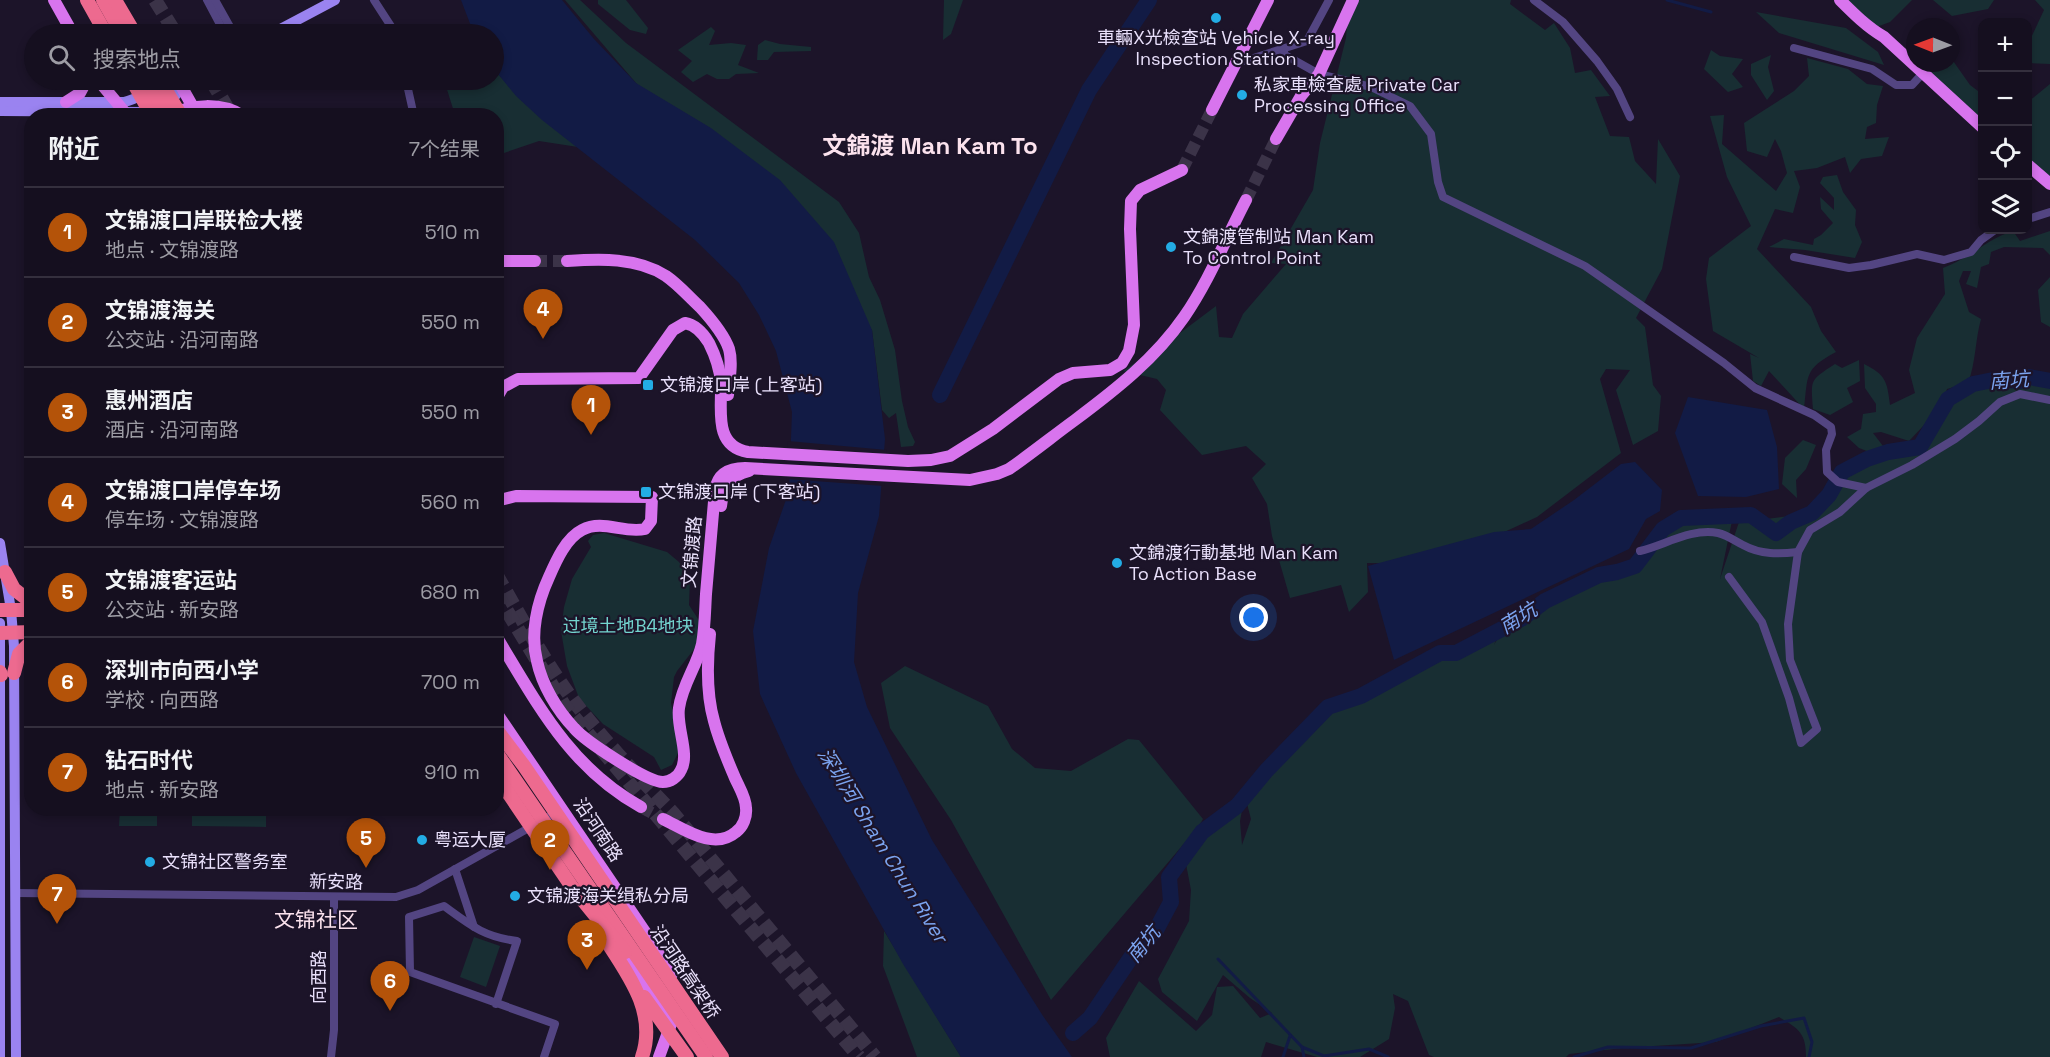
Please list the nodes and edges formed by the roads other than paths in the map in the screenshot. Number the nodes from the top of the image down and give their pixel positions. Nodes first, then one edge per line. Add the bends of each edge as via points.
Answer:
1 (54, 0) edge
2 (87, 0) edge
3 (103, 0) edge
4 (115, 0) edge
5 (207, 0) edge
6 (215, 0) edge
7 (335, 0) edge
8 (374, 0) edge
9 (1268, 0) edge
10 (1329, 0) edge
11 (1353, 0) edge
12 (1534, 0) edge
13 (1840, 0) edge
14 (67, 24) edge
15 (100, 24) edge
16 (116, 24) edge
17 (129, 24) edge
18 (220, 24) edge
19 (228, 24) edge
20 (290, 24) edge
21 (390, 24) edge
22 (1794, 48) dead end
23 (1283, 49) junction
24 (1244, 61) dead end
25 (1923, 73) junction
26 (1319, 74) junction
27 (82, 90) edge
28 (107, 90) edge
29 (138, 90) edge
30 (153, 90) edge
31 (155, 90) edge
32 (166, 90) edge
33 (188, 90) edge
34 (408, 90) edge
35 (0, 102) edge
36 (66, 102) junction
37 (111, 108) edge
38 (124, 108) edge
39 (128, 108) edge
40 (148, 108) edge
41 (163, 108) edge
42 (176, 108) edge
43 (194, 108) edge
44 (412, 108) edge
45 (1212, 110) tunnel mouth
46 (0, 111) edge
47 (24, 111) edge
48 (1630, 117) dead end
49 (1982, 126) edge
50 (1276, 139) tunnel mouth
51 (2032, 168) edge
52 (1182, 170) tunnel mouth
53 (2050, 184) edge
54 (1246, 200) tunnel mouth
55 (2050, 212) edge
56 (2032, 218) edge
57 (1989, 234) edge
58 (1794, 257) dead end
59 (504, 261) edge
60 (535, 261) tunnel mouth
61 (567, 261) tunnel mouth
62 (504, 386) edge
63 (2050, 400) edge
64 (768, 452) junction
65 (768, 470) junction
66 (1866, 488) junction
67 (504, 498) edge
68 (0, 543) edge
69 (1640, 552) dead end
70 (1798, 552) junction
71 (5, 572) junction
72 (1729, 577) dead end
73 (24, 597) edge
74 (6, 610) edge
75 (24, 610) edge
76 (3, 630) edge
77 (24, 631) edge
78 (24, 649) edge
79 (504, 649) edge
80 (5, 673) edge
81 (504, 724) edge
82 (504, 740) edge
83 (504, 764) edge
84 (504, 776) edge
85 (504, 787) edge
86 (641, 807) tunnel mouth
87 (562, 809) junction
88 (663, 819) tunnel mouth
89 (537, 824) junction
90 (455, 870) junction
91 (572, 887) junction
92 (0, 892) edge
93 (15, 893) junction
94 (334, 897) junction
95 (474, 927) junction
96 (629, 976) junction
97 (680, 984) junction
98 (657, 1003) junction
99 (496, 1004) junction
100 (678, 1024) junction
101 (0, 1057) edge
102 (16, 1057) edge
103 (331, 1057) edge
104 (544, 1057) edge
105 (635, 1057) edge
106 (642, 1057) edge
107 (659, 1057) edge
108 (687, 1057) edge
109 (694, 1057) edge
110 (706, 1057) edge
111 (722, 1057) edge
112 (730, 1057) edge

1 - 14 main road
2 - 15 highway
3 - 16 highway
4 - 17 highway
5 - 18 street
6 - 19 street
7 - 20 street
8 - 21 street
9 - 45 main road
10 - 23 street via 1307,41
11 - 26 main road
12 - 48 street via 1563,22 1597,61 1617,89
13 - 25 main road
22 - 25 street via 1872,69 1896,85 1912,85
23 - 24 street
23 - 26 street via 1285,55
25 - 49 main road
26 - 50 main road via 1300,96
26 - 66 street via 1371,87 1410,106 1431,134 1443,197 1585,266 1755,388 1814,415 1831,427 1827,472 1838,482
27 - 36 main road
28 - 38 main road
29 - 40 highway, bridge
30 - 41 highway, bridge
31 - 39 street
32 - 42 highway, bridge
33 - 43 main road
34 - 44 street
35 - 36 street
36 - 37 street
46 - 47 street
51 - 53 main road
52 - 64 main road via 1140,190 1131,201 1134,325 1129,351 1122,363 1110,370 1073,373 1059,379 950,456 908,461
54 - 65 main road via 1184,317 1146,362 1024,459 997,474 970,480
55 - 56 street
57 - 58 street via 1971,252 1944,260 1917,254 1849,268
59 - 60 main road
61 - 64 main road via 605,260 646,267 681,288 705,313 729,349 730,431 743,445
62 - 64 main road via 518,379 639,378 673,330 685,322 700,330 716,357 721,382 721,427 726,441 741,451
63 - 66 street via 2019,394 2000,402 1955,439
65 - 67 main road, 文锦渡路 via 730,469 716,484 702,642 678,709 684,764 678,775 662,782 595,746 574,729 547,689 534,647 542,593 554,565 573,537 596,526 645,529 651,521 652,497
65 - 88 main road, 文锦渡路 via 739,474 724,491 709,648 713,718 745,801 746,817 733,835 713,840
66 - 70 street via 1840,512 1810,530
68 - 71 street
69 - 70 street via 1701,533 1718,533 1758,552
70 - 72 street via 1788,624 1790,660 1817,729 1801,743 1762,622
71 - 73 highway via 14,589
71 - 74 street
74 - 75 highway
74 - 76 street
76 - 77 highway
76 - 80 street
78 - 80 highway
79 - 86 main road via 568,747 603,782
80 - 92 street
80 - 93 street
81 - 87 main road, 沿河南路
82 - 111 highway, 沿河路高架桥, bridge
83 - 100 highway, 沿河路高架桥, bridge
84 - 89 main road
85 - 91 highway, bridge
87 - 89 street, 新安路
87 - 97 main road, 沿河南路
89 - 90 street, 新安路
89 - 98 main road
90 - 94 street, 新安路 via 396,897
90 - 95 street
91 - 96 highway, bridge
91 - 100 highway, bridge
92 - 101 street
93 - 94 street, 新安路
93 - 102 street
94 - 103 street, 向西路
95 - 99 street via 495,938 517,941
95 - 99 street via 444,906 409,917 410,972
96 - 106 highway, bridge via 647,1022
96 - 108 highway, bridge
97 - 98 main road
97 - 100 main road
97 - 112 street, 沿河南路
98 - 100 main road
98 - 105 main road
99 - 104 street via 555,1024
100 - 107 main road
100 - 109 street
100 - 110 highway, 沿河路高架桥, bridge

